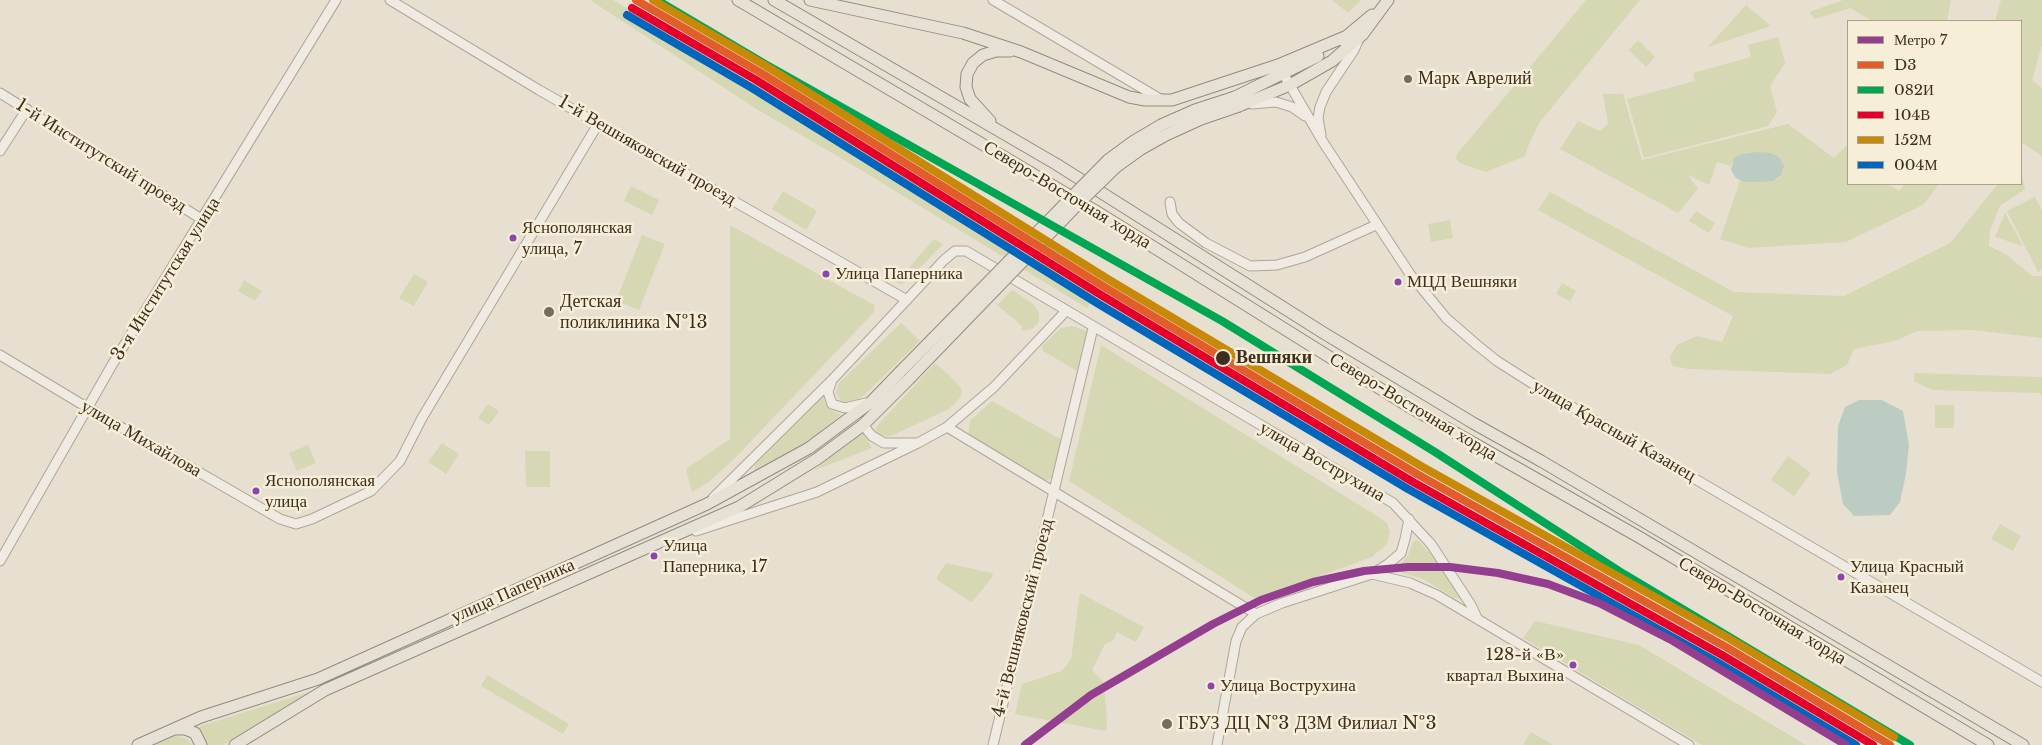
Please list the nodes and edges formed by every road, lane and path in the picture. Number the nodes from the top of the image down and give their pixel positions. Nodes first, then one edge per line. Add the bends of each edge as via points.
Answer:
1 (336, 0) edge
2 (390, 0) edge
3 (738, 0) edge
4 (774, 0) edge
5 (810, 0) edge
6 (993, 0) edge
7 (1386, 2) edge
8 (1360, 36) junction
9 (1020, 52) junction
10 (1281, 70) junction
11 (1290, 85) junction
12 (0, 93) edge
13 (1162, 100) junction
14 (1237, 102) junction
15 (26, 109) junction
16 (1308, 118) junction
17 (598, 124) junction
18 (1000, 131) junction
19 (1323, 142) junction
20 (0, 151) edge
21 (1170, 202) dead end
22 (203, 220) junction
23 (1376, 225) junction
24 (907, 300) junction
25 (1066, 311) junction
26 (1093, 328) junction
27 (0, 354) edge
28 (905, 376) junction
29 (832, 380) junction
30 (871, 402) junction
31 (88, 408) junction
32 (863, 425) junction
33 (947, 428) junction
34 (918, 444) junction
35 (1054, 492) junction
36 (707, 504) junction
37 (1408, 519) junction
38 (662, 542) junction
39 (0, 561) edge
40 (1372, 574) junction
41 (1256, 614) junction
42 (1477, 618) junction
43 (2042, 682) edge
44 (174, 729) junction
45 (138, 745) edge
46 (201, 745) edge
47 (235, 745) edge
48 (993, 745) edge
49 (1217, 745) edge
50 (1689, 745) edge
51 (1988, 745) edge
52 (2023, 745) edge

1 - 22 street, 3-я Институтская улица
2 - 17 street, 1-й Вешняковский проезд
3 - 51 main road, Северо-Восточная хорда via 1094,210 1460,436 1639,537
4 - 18 main road, Северо-Восточная хорда
5 - 9 main road via 932,25
6 - 13 street
7 - 8 main road
7 - 10 main road via 1347,36
8 - 11 main road via 1332,61
8 - 19 street via 1320,107 1318,118
9 - 13 main road via 1129,97
9 - 18 main road via 983,54 967,74 966,87 970,99
10 - 11 street, улица Красный Казанец
10 - 13 main road
10 - 14 main road
11 - 14 main road
11 - 16 street, улица Красный Казанец
12 - 15 street, 1-й Институтский проезд
14 - 16 street via 1276,102 1292,107
14 - 28 main road, bridge via 1195,110 1161,125 1108,160
15 - 20 street
15 - 22 street, 1-й Институтский проезд
16 - 19 street, улица Красный Казанец
17 - 24 street, 1-й Вешняковский проезд
17 - 31 street, улица Михайлова via 422,418 400,461 371,491 304,522 289,523
18 - 52 main road, Северо-Восточная хорда via 1395,377
19 - 23 street, улица Красный Казанец
21 - 23 street via 1172,214 1179,223 1206,243 1250,266 1290,262
22 - 31 street, 3-я Институтская улица
23 - 43 street, улица Красный Казанец via 1430,301 1497,361
24 - 25 street, улица Вострухина via 944,260 955,252 966,251
24 - 29 street, улица Вострухина
25 - 26 street, улица Вострухина
25 - 33 street via 994,386
26 - 35 street, 4-й Вешняковский проезд
26 - 37 street, улица Вострухина via 1393,503
27 - 31 street, улица Михайлова
28 - 30 main road, улица Паперника
28 - 32 main road, улица Паперника
29 - 30 street via 828,392 832,404 845,408
29 - 36 street, улица Вострухина
30 - 36 main road, улица Паперника via 809,448
31 - 39 street, 3-я Институтская улица
32 - 34 street via 884,444
32 - 38 main road, улица Паперника via 817,459 740,507
33 - 34 street
33 - 35 street
34 - 38 street via 817,492
35 - 41 street
35 - 48 street, 4-й Вешняковский проезд
36 - 44 main road, улица Паперника via 318,679
37 - 40 street via 1401,553
37 - 42 street, улица Вострухина via 1431,544
38 - 47 main road, улица Паперника via 325,690
40 - 41 street
40 - 42 street via 1410,582
41 - 49 street via 1242,627 1236,641
42 - 50 street
44 - 45 main road, улица Паперника
44 - 46 main road via 195,733

